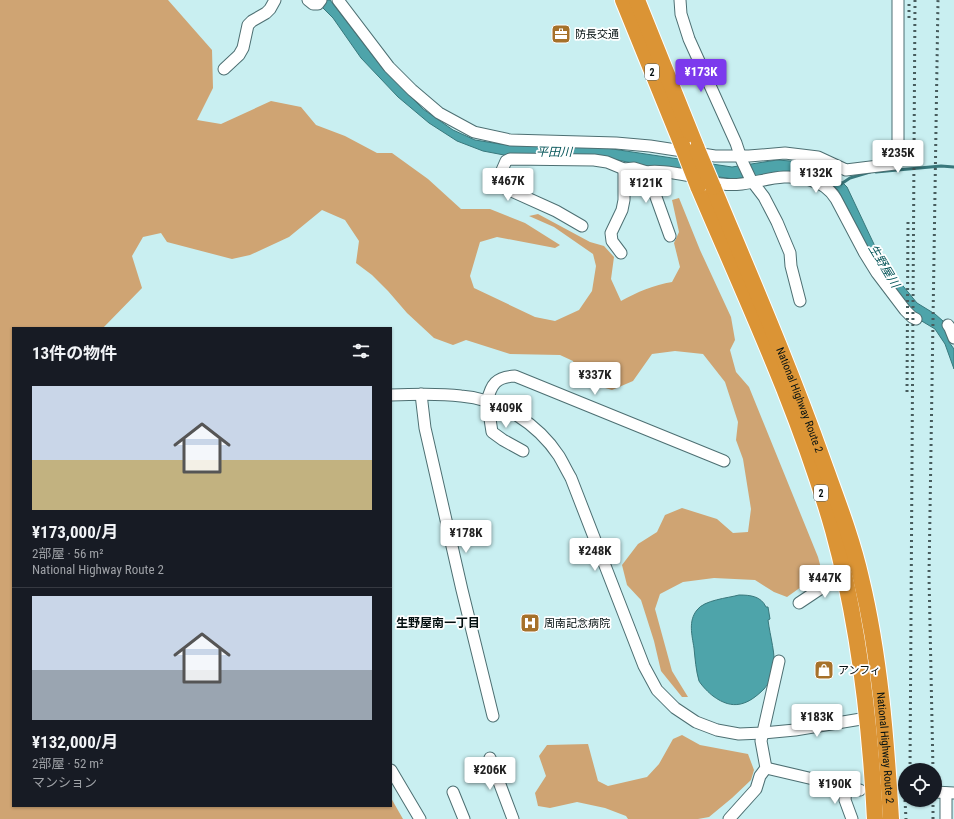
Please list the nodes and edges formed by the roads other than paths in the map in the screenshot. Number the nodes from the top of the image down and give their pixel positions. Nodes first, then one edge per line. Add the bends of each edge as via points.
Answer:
1 (275, 0) edge
2 (338, 0) edge
3 (623, 0) edge
4 (637, 0) edge
5 (680, 0) edge
6 (898, 0) edge
7 (224, 69) dead end
8 (510, 141) junction
9 (689, 147) junction
10 (510, 158) junction
11 (741, 158) junction
12 (624, 169) junction
13 (647, 172) junction
14 (752, 181) junction
15 (706, 186) junction
16 (582, 226) dead end
17 (670, 236) dead end
18 (621, 253) dead end
19 (800, 301) dead end
20 (916, 319) dead end
21 (948, 325) dead end
22 (954, 338) edge
23 (392, 394) edge
24 (421, 394) junction
25 (490, 403) junction
26 (523, 451) dead end
27 (724, 461) dead end
28 (845, 580) junction
29 (799, 603) dead end
30 (779, 661) dead end
31 (493, 716) dead end
32 (876, 717) junction
33 (763, 733) junction
34 (490, 758) dead end
35 (766, 768) junction
36 (392, 772) edge
37 (846, 788) junction
38 (860, 790) dead end
39 (453, 792) dead end
40 (945, 793) edge
41 (510, 818) edge
42 (420, 819) edge
43 (464, 819) edge
44 (730, 819) edge
45 (852, 819) edge
46 (876, 819) edge
47 (891, 819) edge
48 (946, 819) edge

1 - 7 street via 266,13 248,25 243,48
2 - 8 street via 389,67 439,113 474,132
3 - 9 highway, National Highway Route 2 / 2
4 - 9 highway, National Highway Route 2 / 2
5 - 11 street via 688,39
6 - 11 street via 898,158 895,164 846,170 818,157 785,153
8 - 10 street
8 - 11 street via 616,143
9 - 15 highway, National Highway Route 2 / 2, bridge
10 - 12 street via 594,160
10 - 16 street via 506,161 496,184 556,211
11 - 14 street
12 - 13 street via 634,168
12 - 18 street via 622,210 611,233 612,240
13 - 14 street via 671,173 722,184
13 - 17 street
14 - 19 street via 764,197 790,253
14 - 20 street via 786,176 799,177 823,184 831,190 877,273 905,310
15 - 28 highway, National Highway Route 2 / 2 via 806,444 833,530
15 - 32 highway, National Highway Route 2 / 2 via 780,345 846,524 861,578 873,638
21 - 22 street
23 - 24 street
24 - 25 street via 462,396
24 - 31 street via 427,436
25 - 26 street via 492,432
25 - 27 street via 489,394 495,383 503,377 515,376
25 - 33 street via 515,414 540,433 562,461 571,478 644,666 657,690 675,708 696,722 717,730 739,734
28 - 29 street via 829,584
28 - 32 highway, National Highway Route 2 / 2 via 857,643
30 - 33 street
32 - 33 street
32 - 46 highway, National Highway Route 2 / 2
32 - 47 highway, National Highway Route 2 / 2
33 - 35 street via 761,741
34 - 41 street
35 - 37 street
35 - 44 street via 756,789
36 - 42 street
37 - 38 street
37 - 45 street via 846,800
39 - 43 street
40 - 48 street

